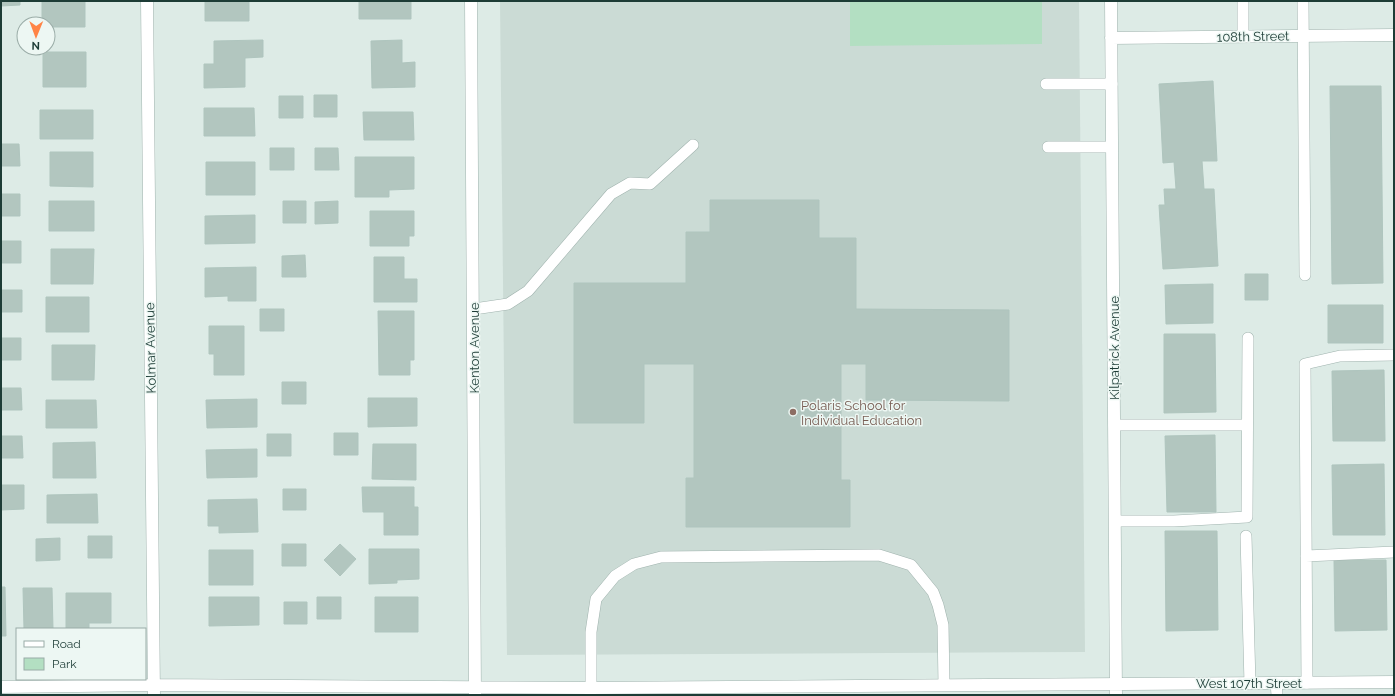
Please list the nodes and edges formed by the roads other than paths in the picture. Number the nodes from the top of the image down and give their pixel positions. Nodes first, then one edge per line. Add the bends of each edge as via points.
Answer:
1 (147, 1) edge
2 (471, 1) edge
3 (1111, 1) edge
4 (1243, 1) edge
5 (1303, 1) edge
6 (1394, 35) edge
7 (1243, 36) junction
8 (1303, 36) junction
9 (1112, 38) junction
10 (1046, 84) dead end
11 (1112, 84) junction
12 (693, 145) dead end
13 (1048, 147) dead end
14 (1112, 147) junction
15 (1305, 274) dead end
16 (474, 310) junction
17 (1248, 338) dead end
18 (1394, 355) edge
19 (1114, 425) junction
20 (1247, 425) junction
21 (1115, 521) junction
22 (1246, 536) dead end
23 (1394, 552) edge
24 (1306, 556) junction
25 (1394, 682) edge
26 (1307, 683) junction
27 (1250, 684) junction
28 (944, 685) junction
29 (1, 687) edge
30 (591, 688) junction
31 (1276, 689) edge
32 (154, 690) edge
33 (1116, 690) edge
34 (475, 691) edge

1 - 32 street, Kolmar Avenue
2 - 16 street, Kenton Avenue
3 - 9 street, Kilpatrick Avenue
4 - 7 lane
5 - 8 lane
6 - 8 street, 108th Street
7 - 8 street, 108th Street
7 - 9 street, 108th Street
8 - 15 lane
9 - 11 street, Kilpatrick Avenue
10 - 11 lane
11 - 14 street, Kilpatrick Avenue
12 - 16 lane via 650,184 630,183 611,194 528,291 508,304
13 - 14 lane
14 - 19 street, Kilpatrick Avenue
16 - 34 street, Kenton Avenue
17 - 20 lane
18 - 24 lane via 1340,356 1305,364
19 - 20 lane
19 - 21 street, Kilpatrick Avenue
20 - 21 lane via 1247,517
21 - 33 street, Kilpatrick Avenue
22 - 27 lane
23 - 24 lane
24 - 26 lane
25 - 26 street, West 107th Street
26 - 31 street, West 107th Street
27 - 31 street, West 107th Street
27 - 33 street, West 107th Street
28 - 30 street, West 107th Street
28 - 30 lane via 943,626 938,605 933,592 911,565 879,556 661,557 634,564 615,576 596,599 591,632
28 - 33 street, West 107th Street
29 - 32 street, West 107th Street
30 - 34 street, West 107th Street
32 - 34 street, West 107th Street

